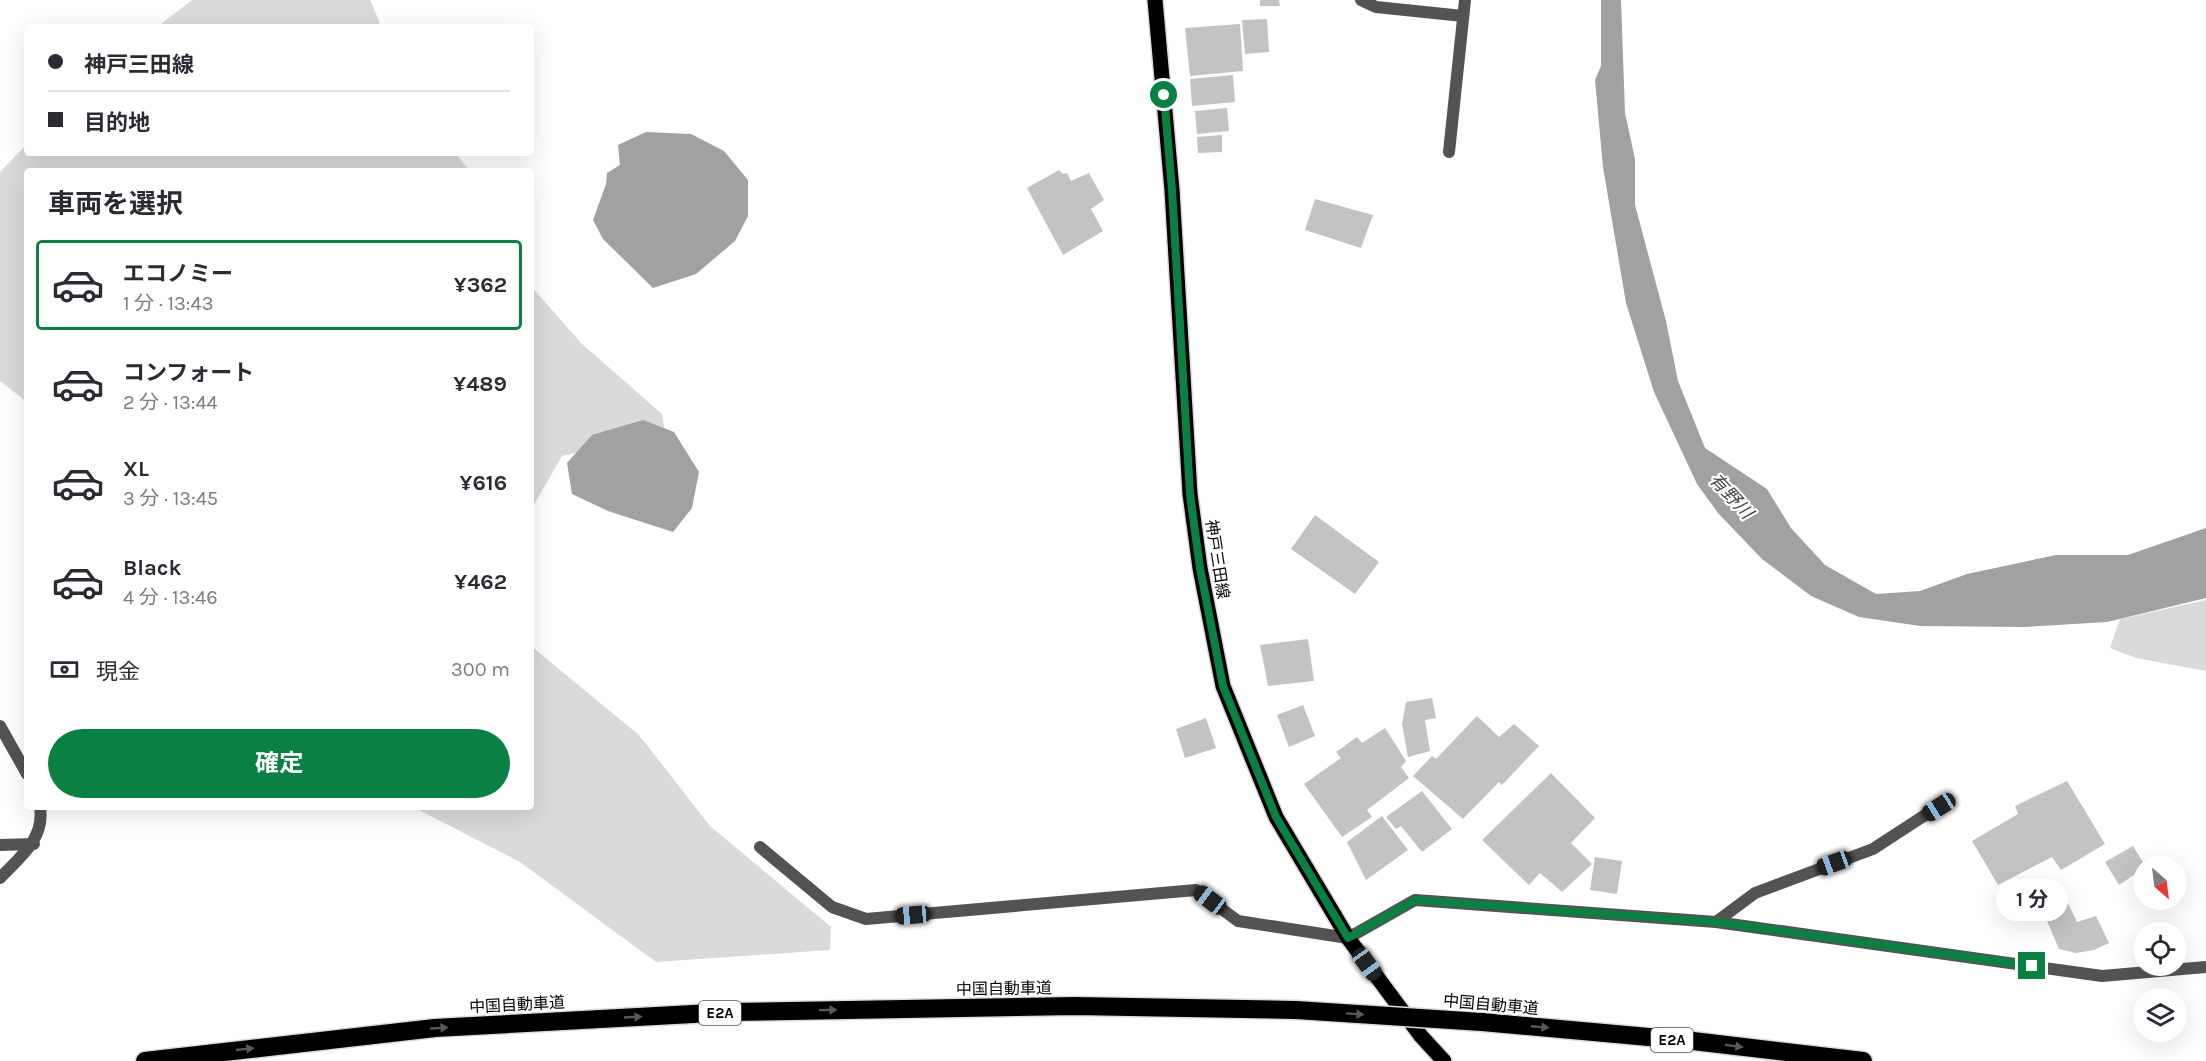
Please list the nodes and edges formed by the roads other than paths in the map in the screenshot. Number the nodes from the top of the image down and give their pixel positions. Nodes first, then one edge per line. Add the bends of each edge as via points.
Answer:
1 (1155, 0) edge
2 (1361, 0) edge
3 (1465, 0) edge
4 (1463, 16) junction
5 (1449, 152) dead end
6 (0, 726) edge
7 (24, 769) edge
8 (1939, 807) dead end
9 (40, 810) edge
10 (34, 843) junction
11 (0, 845) edge
12 (760, 847) dead end
13 (0, 878) edge
14 (1716, 922) junction
15 (1348, 938) junction
16 (2206, 967) edge
17 (145, 1061) edge
18 (1444, 1061) edge
19 (1863, 1061) edge

1 - 15 main road, 神戸三田線 via 1172,190 1190,494 1223,686 1276,817
2 - 4 street via 1376,7
3 - 4 street
4 - 5 street
6 - 7 street
8 - 14 street via 1873,849 1755,893
9 - 10 street via 42,820
10 - 11 street
10 - 13 street
12 - 15 street via 832,907 866,919 1196,890 1238,921
14 - 15 street via 1415,900
14 - 16 street via 2102,976
15 - 18 main road, 神戸三田線
17 -> 19 highway, 中国自動車道 / E2A, bridge via 435,1028 730,1012 1075,1006 1296,1010 1482,1022

